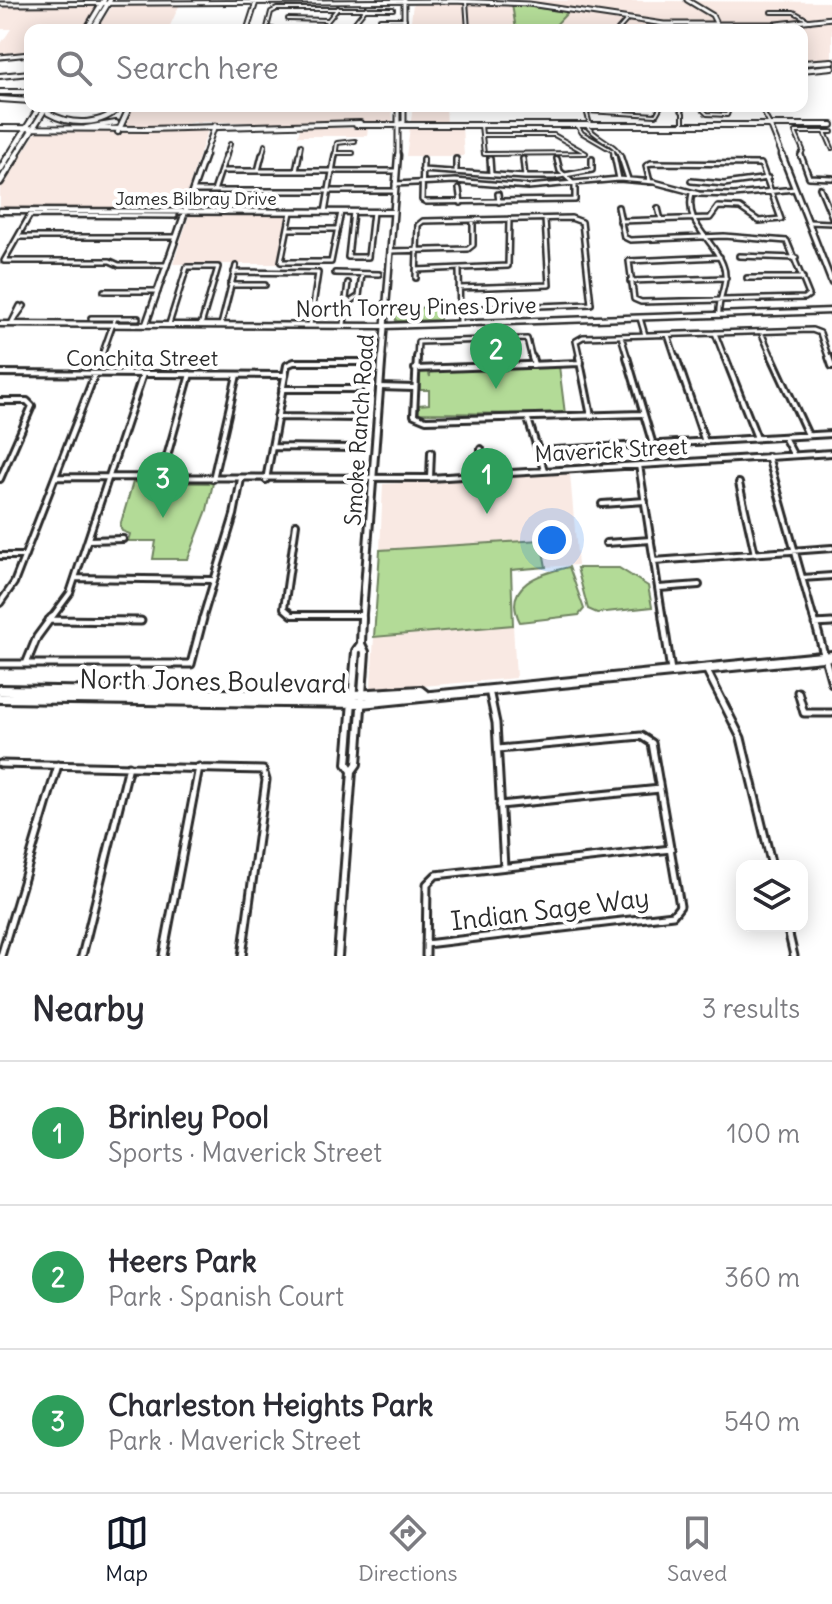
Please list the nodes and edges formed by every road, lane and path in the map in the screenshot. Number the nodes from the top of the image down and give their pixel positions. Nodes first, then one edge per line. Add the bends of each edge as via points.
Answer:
1 (406, 0) edge
2 (433, 0) edge
3 (687, 0) edge
4 (256, 1) edge
5 (456, 1) edge
6 (466, 1) edge
7 (518, 1) edge
8 (106, 2) edge
9 (339, 2) edge
10 (37, 3) junction
11 (0, 4) edge
12 (14, 4) junction
13 (338, 8) junction
14 (366, 8) junction
15 (393, 9) dead end
16 (771, 12) dead end
17 (96, 14) junction
18 (832, 18) edge
19 (288, 19) dead end
20 (380, 19) dead end
21 (405, 19) junction
22 (327, 20) junction
23 (626, 21) junction
24 (810, 21) junction
25 (97, 22) junction
26 (90, 24) edge
27 (95, 24) edge
28 (249, 24) edge
29 (268, 24) edge
30 (324, 24) edge
31 (354, 24) edge
32 (405, 24) edge
33 (468, 24) edge
34 (623, 24) edge
35 (716, 24) junction
36 (745, 24) joint
37 (24, 55) edge
38 (0, 57) edge
39 (832, 64) edge
40 (808, 66) edge
41 (24, 74) edge
42 (0, 76) edge
43 (0, 90) edge
44 (24, 91) edge
45 (0, 99) edge
46 (24, 101) edge
47 (36, 112) edge
48 (44, 112) edge
49 (48, 112) edge
50 (113, 112) edge
51 (120, 112) edge
52 (126, 112) edge
53 (400, 112) edge
54 (586, 112) edge
55 (599, 112) edge
56 (658, 112) edge
57 (706, 112) edge
58 (728, 112) edge
59 (763, 112) edge
60 (683, 114) joint
61 (215, 125) junction
62 (400, 125) junction
63 (481, 125) junction
64 (526, 125) junction
65 (577, 125) junction
66 (588, 125) junction
67 (674, 125) junction
68 (683, 125) junction
69 (770, 125) junction
70 (832, 125) edge
71 (86, 128) joint
72 (0, 129) edge
73 (26, 129) junction
74 (34, 129) junction
75 (116, 129) junction
76 (824, 132) junction
77 (832, 132) edge
78 (482, 135) junction
79 (525, 135) junction
80 (531, 135) junction
81 (355, 141) dead end
82 (230, 144) dead end
83 (265, 145) dead end
84 (301, 145) dead end
85 (14, 148) junction
86 (832, 148) edge
87 (335, 153) junction
88 (353, 153) dead end
89 (423, 159) dead end
90 (456, 159) dead end
91 (490, 159) dead end
92 (523, 159) dead end
93 (557, 159) dead end
94 (592, 159) dead end
95 (8, 165) junction
96 (422, 170) junction
97 (456, 170) junction
98 (221, 171) junction
99 (258, 171) junction
100 (296, 171) junction
101 (332, 171) junction
102 (396, 171) junction
103 (0, 172) edge
104 (491, 174) junction
105 (564, 175) junction
106 (525, 177) junction
107 (768, 178) junction
108 (832, 178) edge
109 (619, 179) junction
110 (628, 179) junction
111 (691, 181) dead end
112 (0, 182) edge
113 (421, 182) junction
114 (650, 182) junction
115 (395, 184) junction
116 (575, 185) junction
117 (820, 188) dead end
118 (459, 189) dead end
119 (795, 189) junction
120 (771, 190) junction
121 (193, 191) junction
122 (214, 191) junction
123 (394, 191) junction
124 (329, 192) junction
125 (692, 193) junction
126 (498, 194) dead end
127 (499, 202) junction
128 (461, 203) junction
129 (618, 207) dead end
130 (658, 208) dead end
131 (0, 211) edge
132 (185, 212) junction
133 (291, 212) junction
134 (325, 212) junction
135 (341, 212) junction
136 (353, 212) junction
137 (373, 212) junction
138 (393, 212) junction
139 (175, 216) dead end
140 (509, 219) junction
141 (545, 219) junction
142 (690, 219) junction
143 (473, 220) junction
144 (661, 220) junction
145 (832, 220) edge
146 (620, 221) junction
147 (808, 222) junction
148 (288, 229) junction
149 (336, 229) junction
150 (18, 237) junction
151 (176, 237) junction
152 (707, 237) junction
153 (390, 251) junction
154 (417, 251) junction
155 (739, 256) dead end
156 (720, 257) junction
157 (796, 258) junction
158 (167, 265) junction
159 (236, 266) dead end
160 (459, 269) junction
161 (416, 270) junction
162 (234, 272) junction
163 (335, 273) dead end
164 (362, 274) junction
165 (379, 274) dead end
166 (416, 278) dead end
167 (726, 278) junction
168 (747, 278) dead end
169 (803, 278) junction
170 (630, 281) junction
171 (348, 283) dead end
172 (832, 283) edge
173 (230, 285) junction
174 (265, 285) dead end
175 (459, 288) junction
176 (104, 291) dead end
177 (158, 291) junction
178 (720, 301) junction
179 (350, 302) junction
180 (22, 306) dead end
181 (460, 309) junction
182 (832, 311) edge
183 (719, 315) junction
184 (91, 318) dead end
185 (138, 318) dead end
186 (640, 318) junction
187 (114, 321) junction
188 (460, 323) junction
189 (0, 324) edge
190 (11, 324) junction
191 (146, 324) junction
192 (169, 324) junction
193 (201, 325) junction
194 (221, 325) junction
195 (310, 325) junction
196 (344, 325) junction
197 (384, 326) junction
198 (761, 331) junction
199 (714, 332) junction
200 (668, 334) junction
201 (621, 335) junction
202 (645, 335) junction
203 (102, 355) dead end
204 (364, 362) dead end
205 (582, 363) junction
206 (534, 365) junction
207 (832, 366) edge
208 (415, 369) junction
209 (0, 373) edge
210 (95, 374) junction
211 (143, 374) junction
212 (190, 374) junction
213 (237, 375) junction
214 (285, 375) junction
215 (379, 387) junction
216 (414, 388) junction
217 (282, 389) junction
218 (360, 389) dead end
219 (0, 401) edge
220 (642, 414) junction
221 (591, 416) junction
222 (277, 417) junction
223 (357, 418) dead end
224 (528, 419) junction
225 (832, 434) edge
226 (808, 435) junction
227 (784, 437) junction
228 (757, 438) junction
229 (705, 442) junction
230 (653, 445) junction
231 (272, 447) junction
232 (354, 448) dead end
233 (481, 449) dead end
234 (538, 451) junction
235 (431, 452) dead end
236 (832, 453) edge
237 (793, 454) junction
238 (768, 456) junction
239 (639, 465) junction
240 (544, 470) junction
241 (481, 475) junction
242 (56, 477) junction
243 (108, 477) junction
244 (161, 478) junction
245 (430, 478) junction
246 (0, 479) edge
247 (213, 479) junction
248 (241, 479) junction
249 (373, 479) junction
250 (266, 480) junction
251 (739, 483) dead end
252 (645, 501) junction
253 (602, 504) dead end
254 (296, 524) dead end
255 (123, 539) dead end
256 (88, 540) junction
257 (651, 540) junction
258 (606, 543) dead end
259 (832, 548) edge
260 (795, 551) junction
261 (755, 554) junction
262 (0, 556) edge
263 (25, 556) junction
264 (654, 561) junction
265 (832, 576) edge
266 (75, 578) junction
267 (802, 578) junction
268 (212, 580) junction
269 (699, 585) dead end
270 (659, 588) junction
271 (0, 603) edge
272 (362, 615) junction
273 (49, 620) junction
274 (141, 621) dead end
275 (832, 623) edge
276 (815, 624) junction
277 (828, 657) edge
278 (0, 664) edge
279 (26, 664) junction
280 (706, 668) junction
281 (671, 671) junction
282 (832, 683) edge
283 (489, 688) junction
284 (0, 690) edge
285 (798, 692) dead end
286 (0, 698) edge
287 (239, 698) junction
288 (357, 699) junction
289 (832, 713) edge
290 (498, 749) junction
291 (0, 764) edge
292 (58, 765) junction
293 (129, 766) junction
294 (199, 767) junction
295 (660, 789) junction
296 (500, 805) junction
297 (671, 849) junction
298 (771, 860) edge
299 (504, 867) junction
300 (788, 932) edge
301 (426, 944) junction
302 (1, 956) edge
303 (82, 956) edge
304 (163, 956) edge
305 (242, 956) edge
306 (338, 956) edge
307 (426, 956) edge
308 (794, 956) edge

1 - 2 main road
1 - 5 main road
1 - 9 main road
1 - 21 main road
2 - 5 main road
3 - 35 main road via 709,13
4 - 8 main road
4 - 9 main road
4 - 28 main road
5 - 6 main road
6 - 7 main road
6 - 33 street
7 - 23 main road
8 - 10 main road
8 - 10 main road
8 - 17 main road
8 - 25 main road
9 - 13 street
10 - 12 main road
10 - 12 main road
11 - 12 main road
13 - 14 street
13 - 22 street
13 - 29 street via 274,10
14 - 15 street
14 - 31 street
16 - 24 street via 794,12
17 - 25 main road
17 - 26 main road
18 - 24 main road
19 - 22 street
20 - 21 street
21 - 32 main road
22 - 30 street
23 - 34 street
23 - 35 main road
24 - 36 main road
25 - 27 main road
35 - 36 main road
37 - 38 main road
39 - 40 highway
41 - 42 highway
43 - 44 highway
45 - 46 highway
47 - 73 main road
48 - 74 main road
49 - 50 highway via 78,122
51 - 75 highway
52 - 75 highway
53 - 62 main road, Smoke Ranch Road
54 - 66 street
55 - 56 street
57 - 58 street
59 - 69 street
60 - 67 street
60 - 68 street
61 - 62 main road
61 - 75 main road
61 - 121 main road
62 - 63 main road
62 - 102 main road, Smoke Ranch Road
63 - 64 main road
63 - 78 street
64 - 65 main road
64 - 79 street
64 - 80 street
65 - 66 main road
65 - 109 street via 613,151
66 - 67 main road
66 - 110 street via 592,134 619,151
67 - 68 main road
68 - 69 main road
69 - 70 main road
69 - 119 main road
71 - 74 main road
71 - 75 highway
72 - 73 main road
73 - 74 main road
73 - 85 main road
74 - 75 main road
74 - 95 main road
76 - 77 street
76 - 86 street
76 - 108 street via 795,132 809,177
78 - 79 street
78 - 80 street via 484,154 586,153 554,135
79 - 80 street
81 - 87 street via 337,143
82 - 98 street
83 - 99 street
84 - 100 street
85 - 95 main road
85 - 103 main road
87 - 88 street
87 - 101 street
89 - 96 street
90 - 97 street
91 - 104 street
92 - 106 street
93 - 105 street
94 - 105 street via 592,170
95 - 103 main road
95 - 112 main road
96 - 97 street
96 - 113 street
97 - 104 street
98 - 99 street
98 - 122 street
99 - 100 street
100 - 101 street
101 - 102 street
101 - 124 street
102 - 115 main road, Smoke Ranch Road
104 - 106 street
105 - 106 street
105 - 116 street
107 - 111 street via 724,184
107 - 114 street via 761,164 648,164
107 - 120 street
109 - 110 street
109 - 116 street
110 - 114 street
113 - 115 street
113 - 116 street
113 - 128 street via 422,200
114 - 125 street
115 - 123 main road, Smoke Ranch Road
116 - 127 street via 575,200
117 - 145 street
118 - 128 street
119 - 120 street
119 - 147 main road
120 - 125 street
120 - 142 street via 780,220 753,220 733,207 718,207 710,218
121 - 122 street
121 - 132 main road
122 - 124 street
123 - 124 street
123 - 138 main road, Smoke Ranch Road
124 - 134 street
125 - 142 street
126 - 127 street
127 - 128 street
129 - 146 street
130 - 144 street
131 - 132 main road, James Bilbray Drive
132 - 133 main road, James Bilbray Drive
132 - 151 main road
133 - 134 main road, James Bilbray Drive
133 - 148 street
134 - 135 main road, James Bilbray Drive
135 - 136 main road, James Bilbray Drive
135 - 149 street
136 - 137 main road, James Bilbray Drive
136 - 137 street via 348,257 368,257
137 - 138 main road, James Bilbray Drive
138 - 153 main road, Smoke Ranch Road
139 - 150 street via 30,215
140 - 141 street
140 - 143 street
140 - 160 street via 508,266
141 - 175 street via 549,285
141 - 181 street via 580,220 591,304
142 - 144 street
142 - 152 street
143 - 154 street via 470,248
143 - 154 street via 421,221
144 - 146 street
145 - 147 street
146 - 152 street via 626,239
147 - 172 main road
148 - 149 street
148 - 149 street via 281,262 331,262
150 - 151 street
150 - 158 street via 4,261
151 - 158 main road
152 - 156 street
152 - 157 street via 787,241
153 - 154 street
153 - 197 main road, Smoke Ranch Road
154 - 161 street
155 - 157 street
156 - 167 street
156 - 170 street via 629,261
157 - 169 street
158 - 177 main road
159 - 162 street
160 - 161 street
160 - 175 street
161 - 166 street
162 - 173 street
162 - 195 street via 318,273
163 - 164 street
164 - 165 street
164 - 179 street via 359,296
167 - 170 street
167 - 178 street
168 - 169 street
169 - 178 street via 807,297
170 - 178 street via 637,301
171 - 179 street
173 - 174 street
173 - 194 street
175 - 181 street
176 - 177 street
177 - 191 main road
178 - 183 street
179 - 196 street
180 - 190 street
181 - 188 street
182 - 183 main road, North Torrey Pines Drive
183 - 186 main road, North Torrey Pines Drive
184 - 187 street
185 - 187 street
186 - 188 main road, North Torrey Pines Drive
186 - 202 street
187 - 190 main road, North Torrey Pines Drive
187 - 191 main road, North Torrey Pines Drive
187 - 203 street
188 - 197 main road, North Torrey Pines Drive
189 - 190 main road, North Torrey Pines Drive
191 - 192 main road, North Torrey Pines Drive
192 - 193 main road, North Torrey Pines Drive
192 - 193 street via 187,267 218,267
193 - 194 main road, North Torrey Pines Drive
194 - 195 main road, North Torrey Pines Drive
195 - 196 main road, North Torrey Pines Drive
196 - 197 main road, North Torrey Pines Drive
197 - 215 main road, Smoke Ranch Road
198 - 199 street
198 - 207 street via 816,331
198 - 226 street
199 - 200 street
199 - 228 street
200 - 202 street
200 - 229 street
201 - 202 street
201 - 205 street via 577,338
201 - 220 street
204 - 214 street via 290,363
205 - 206 street
205 - 221 street
206 - 208 street
206 - 208 street via 527,339 418,342
208 - 216 street
209 - 210 street, Conchita Street
210 - 211 street, Conchita Street
210 - 242 street
211 - 212 street, Conchita Street
211 - 243 street
212 - 213 street, Conchita Street
212 - 244 street
213 - 214 street, Conchita Street
213 - 247 street
214 - 217 street
215 - 216 street
215 - 249 main road, Smoke Ranch Road
216 - 224 street via 417,418
217 - 218 street
217 - 222 street
219 - 246 street via 31,402
220 - 221 street
220 - 230 street
221 - 224 street
222 - 223 street
222 - 231 street
224 - 234 street
225 - 226 street
226 - 227 street
227 - 228 street
227 - 237 street
228 - 229 street
229 - 230 street
230 - 234 street
231 - 232 street
231 - 250 street
233 - 241 street
234 - 240 street
235 - 245 street
236 - 237 street, Maverick Street
237 - 238 street, Maverick Street
238 - 239 street, Maverick Street
238 - 260 street
239 - 240 street, Maverick Street
239 - 252 street
240 - 241 street, Maverick Street
241 - 245 street, Maverick Street
242 - 243 street, Maverick Street
242 - 263 street
243 - 244 street, Maverick Street
243 - 256 street
244 - 247 street, Maverick Street
245 - 249 street, Maverick Street
247 - 248 street, Maverick Street
248 - 250 street, Maverick Street
248 - 268 street
249 - 250 street, Maverick Street
249 - 272 main road, Smoke Ranch Road
251 - 261 street
252 - 253 street
252 - 257 street
254 - 272 street via 286,613
255 - 256 street
256 - 266 street
257 - 258 street
257 - 264 street
259 - 260 street
260 - 261 street
260 - 267 street
261 - 264 street
262 - 263 street
263 - 271 street
264 - 270 street
265 - 267 street
266 - 268 street
266 - 273 street via 65,603
267 - 276 street
268 - 279 street via 191,664
269 - 270 street
270 - 281 street
272 - 288 main road, Smoke Ranch Road via 365,652
273 - 274 street
273 - 279 street
275 - 276 street
276 - 277 street
277 - 280 main road, North Jones Boulevard
277 - 282 street
278 - 279 street
280 - 281 main road, North Jones Boulevard
280 - 298 street via 741,738
281 - 283 main road, North Jones Boulevard
283 - 288 main road, North Jones Boulevard via 421,698
283 - 290 street
284 - 287 main road, North Jones Boulevard
285 - 289 street via 804,713
286 - 287 main road, North Jones Boulevard
287 - 288 main road, North Jones Boulevard
288 - 306 main road, Smoke Ranch Road via 357,764 352,771
290 - 295 street via 641,736 652,743
290 - 296 street
291 - 292 street
292 - 293 street
292 - 302 street
293 - 294 street
293 - 303 street
294 - 304 street
294 - 305 street via 263,770 266,780
295 - 296 street
295 - 297 street
296 - 299 street
297 - 299 street
297 - 301 street, Indian Sage Way via 680,906 673,915
299 - 301 street via 430,879
300 - 308 street
301 - 307 street

